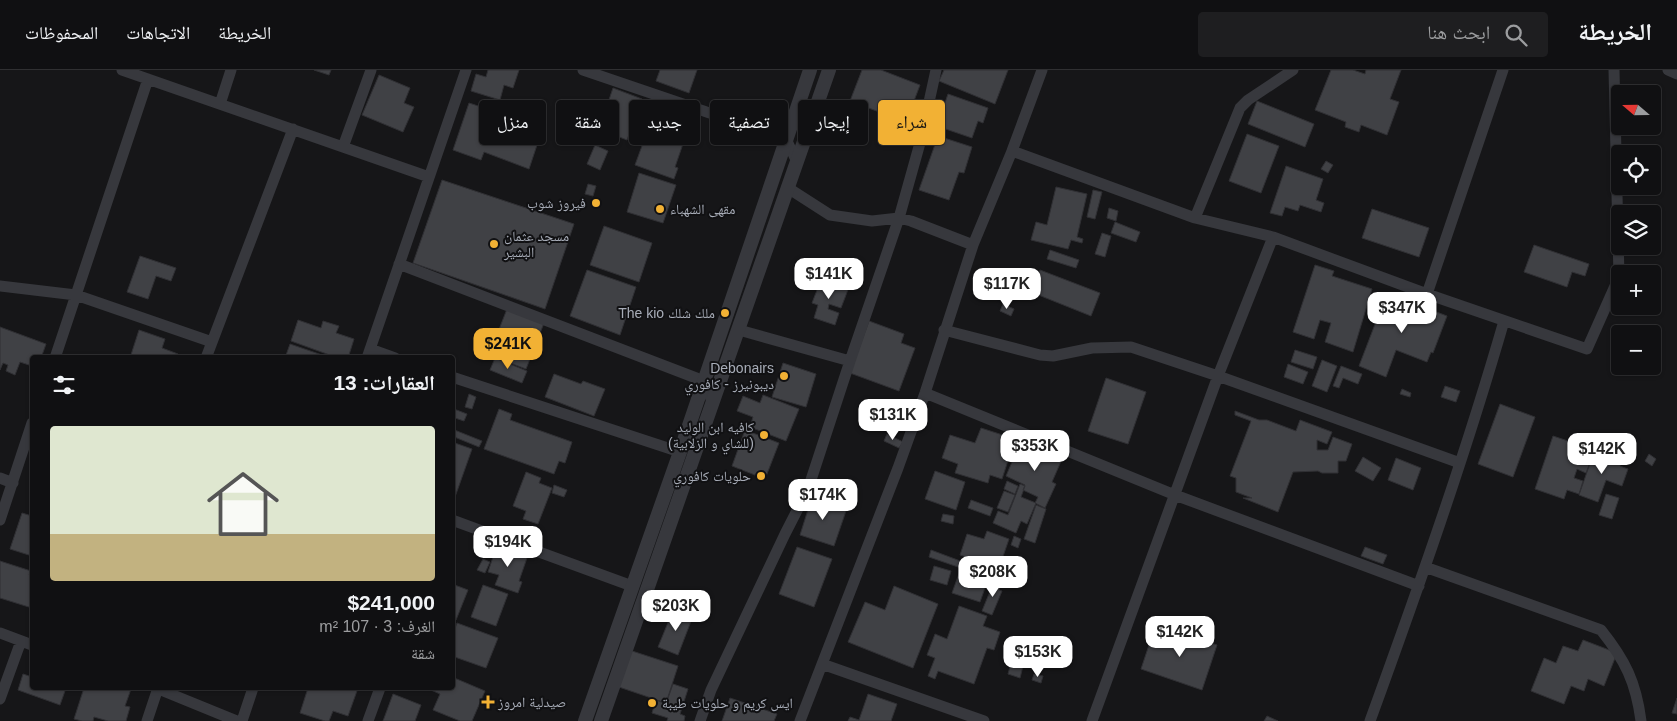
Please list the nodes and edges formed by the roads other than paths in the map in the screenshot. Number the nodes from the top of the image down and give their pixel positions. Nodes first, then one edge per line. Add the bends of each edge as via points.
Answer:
1 (122, 70) edge
2 (231, 70) edge
3 (371, 70) edge
4 (466, 70) edge
5 (583, 70) edge
6 (810, 70) edge
7 (829, 70) edge
8 (936, 70) edge
9 (1042, 70) edge
10 (1292, 70) edge
11 (1502, 70) edge
12 (1614, 70) edge
13 (1668, 70) edge
14 (597, 72) edge
15 (1677, 74) edge
16 (148, 79) junction
17 (220, 104) junction
18 (710, 112) edge
19 (293, 129) junction
20 (788, 133) edge
21 (788, 143) edge
22 (784, 145) edge
23 (343, 147) junction
24 (1012, 151) junction
25 (797, 162) junction
26 (429, 177) junction
27 (788, 188) junction
28 (899, 218) junction
29 (1195, 218) junction
30 (1273, 237) junction
31 (973, 245) junction
32 (399, 264) junction
33 (0, 286) edge
34 (1427, 294) junction
35 (76, 295) junction
36 (1504, 321) junction
37 (740, 330) junction
38 (944, 330) junction
39 (212, 342) junction
40 (368, 353) edge
41 (56, 355) edge
42 (207, 355) edge
43 (850, 361) junction
44 (1218, 376) junction
45 (455, 378) edge
46 (704, 381) junction
47 (925, 392) junction
48 (714, 404) junction
49 (30, 429) edge
50 (680, 452) junction
51 (1460, 463) junction
52 (0, 478) edge
53 (13, 483) junction
54 (1175, 495) junction
55 (0, 520) edge
56 (455, 521) edge
57 (1425, 567) junction
58 (632, 586) junction
59 (1420, 586) junction
60 (0, 633) edge
61 (21, 641) junction
62 (30, 644) edge
63 (822, 664) junction
64 (156, 690) edge
65 (162, 690) edge
66 (252, 690) edge
67 (379, 690) edge
68 (0, 699) edge
69 (147, 721) edge
70 (237, 721) edge
71 (242, 721) edge
72 (368, 721) edge
73 (585, 721) edge
74 (601, 721) edge
75 (700, 721) edge
76 (800, 721) edge
77 (984, 721) edge
78 (1092, 721) edge
79 (1370, 721) edge
80 (1641, 721) edge

1 - 16 street
2 - 17 street
3 - 23 street
4 - 26 street
5 - 14 street
6 - 20 street
7 - 25 street
8 - 28 street
9 - 24 street
10 - 29 street via 1240,108
11 - 34 street
12 - 36 street via 1619,277 1587,349
13 - 15 street
14 - 18 street
16 - 17 street
16 - 35 street
17 - 19 street
19 - 23 street
19 - 39 street
21 - 25 street
22 - 46 street
23 - 26 street
24 - 29 street
24 - 31 street
25 - 27 street
26 - 32 street
27 - 28 street via 830,215 872,221
27 - 37 street
28 - 31 street
28 - 43 street
29 - 30 street
30 - 34 street
30 - 44 street
31 - 38 street
32 - 40 street
32 - 46 street
33 - 35 street
34 - 36 street
35 - 39 street
35 - 41 street
36 - 51 street
37 - 43 street
37 - 48 street
38 - 44 street via 1040,355 1131,347
38 - 47 street
39 - 42 street
43 - 75 street via 808,489 711,690
44 - 51 street
44 - 54 street
45 - 50 street
46 - 48 street
46 - 50 street
47 - 54 street
47 - 63 street
48 - 74 street
49 - 53 street
50 - 58 street
51 - 57 street
52 - 53 street
53 - 55 street
54 - 59 street
54 - 78 street
56 - 58 street
57 - 59 street
57 - 80 street via 1602,630 1627,666
58 - 73 street
59 - 79 street
60 - 61 street
61 - 62 street
61 - 68 street
63 - 76 street
63 - 77 street
64 - 69 street
65 - 70 street
66 - 71 street
67 - 72 street

